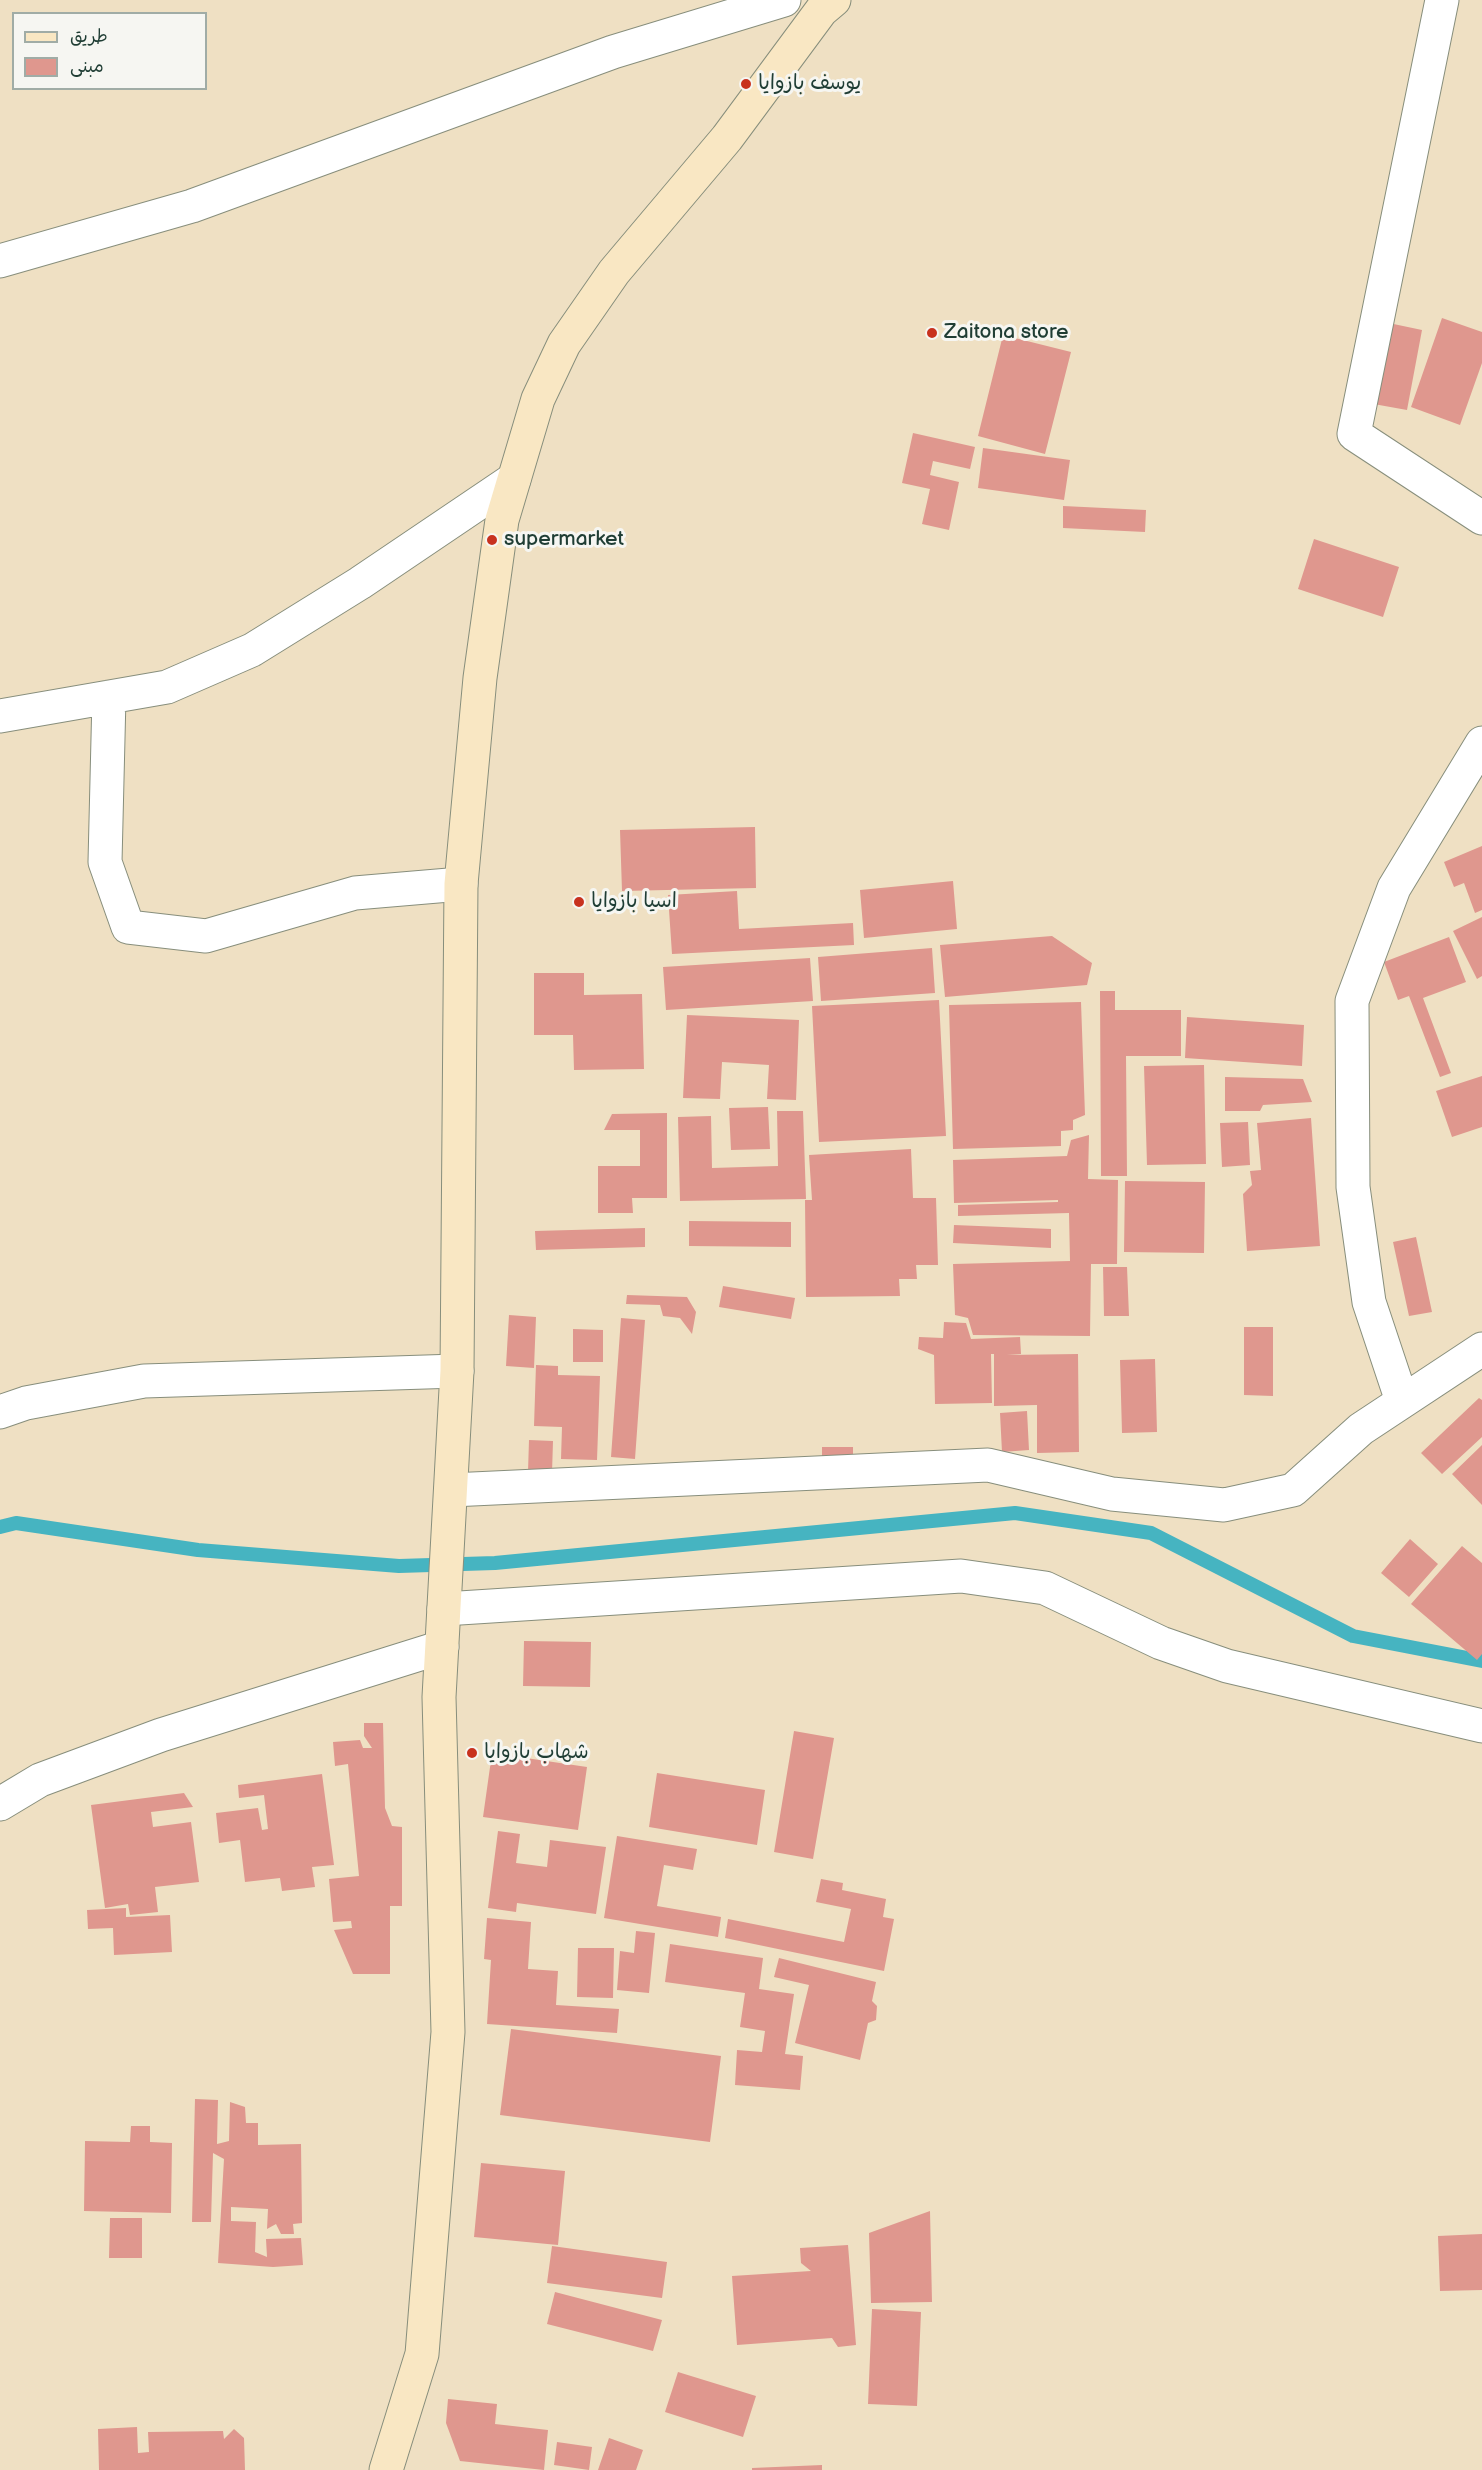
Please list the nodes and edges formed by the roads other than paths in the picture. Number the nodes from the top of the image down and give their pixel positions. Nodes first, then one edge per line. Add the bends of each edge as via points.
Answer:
1 (784, 0) edge
2 (834, 0) edge
3 (1442, 0) edge
4 (0, 261) edge
5 (514, 479) junction
6 (1482, 519) edge
7 (109, 697) junction
8 (0, 716) edge
9 (1482, 743) edge
10 (461, 884) junction
11 (1482, 1349) edge
12 (458, 1371) junction
13 (1402, 1401) junction
14 (0, 1412) edge
15 (451, 1490) junction
16 (444, 1609) junction
17 (442, 1647) junction
18 (1482, 1726) edge
19 (0, 1804) edge
20 (386, 2470) edge

1 - 4 street via 613,52 192,206
2 - 5 street via 821,11 727,138 614,272 564,344 538,399
3 - 6 street via 1354,434
5 - 7 street via 252,650 167,687
5 - 10 street via 502,520 480,678
7 - 8 street
7 - 10 street via 105,862 128,927 206,936 355,893
9 - 13 street via 1394,888 1352,1001 1353,1187 1369,1302
10 - 12 street
11 - 13 street
12 - 14 street via 144,1381 26,1403
12 - 15 street
13 - 15 street via 1361,1429 1293,1490 1224,1505 1112,1494 988,1465
15 - 16 street
16 - 17 street
16 - 18 street via 961,1576 1045,1588 1161,1643 1227,1666
17 - 19 street via 161,1735 40,1780
17 - 20 street via 439,1696 448,2032 422,2354

